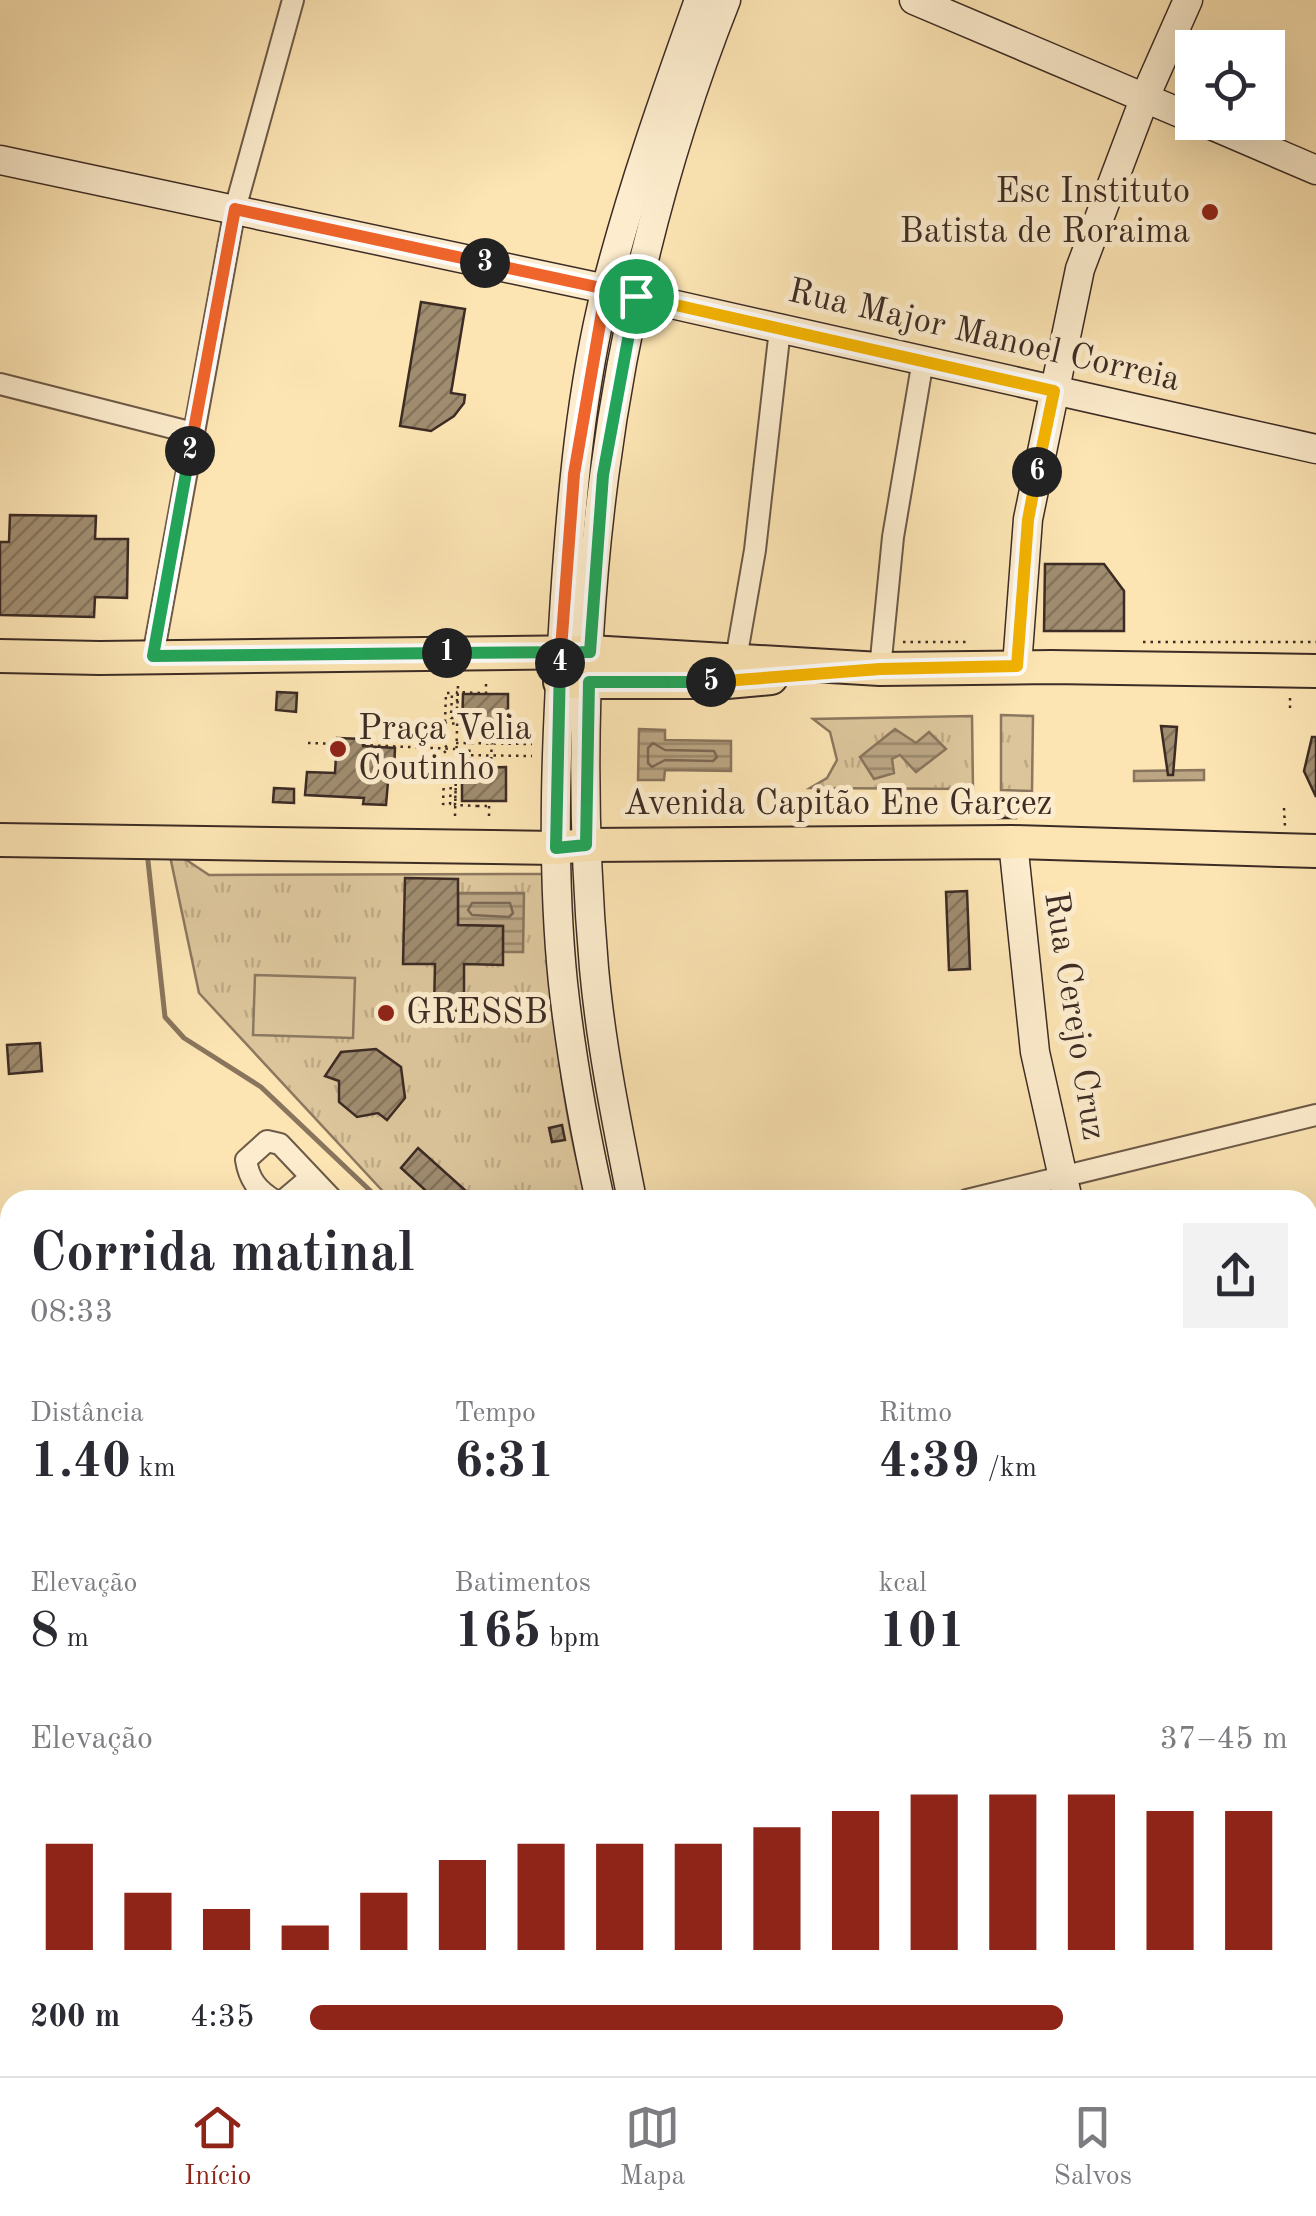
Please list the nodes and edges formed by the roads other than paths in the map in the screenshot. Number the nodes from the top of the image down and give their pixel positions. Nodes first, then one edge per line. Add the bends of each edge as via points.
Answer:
1 (293, 0) edge
2 (699, 0) edge
3 (726, 0) edge
4 (914, 0) edge
5 (1188, 0) edge
6 (1145, 97) junction
7 (1175, 110) edge
8 (1246, 140) edge
9 (0, 160) edge
10 (1316, 170) edge
11 (235, 209) junction
12 (606, 289) junction
13 (636, 296) junction
14 (780, 329) junction
15 (923, 360) junction
16 (0, 384) edge
17 (1054, 391) junction
18 (192, 433) junction
19 (1316, 449) edge
20 (0, 656) edge
21 (153, 656) junction
22 (736, 659) junction
23 (1017, 666) junction
24 (575, 667) junction
25 (880, 669) junction
26 (1316, 671) edge
27 (0, 840) edge
28 (1013, 842) junction
29 (571, 847) junction
30 (1316, 851) edge
31 (1316, 1115) edge
32 (310, 1178) junction
33 (1065, 1189) edge
34 (260, 1190) edge
35 (296, 1190) edge
36 (323, 1190) edge
37 (598, 1190) edge
38 (630, 1190) edge

1 - 11 street
2 - 12 street
3 - 13 street via 678,140
4 - 6 street
5 - 6 street
6 - 7 street
6 - 17 street via 1080,269
8 - 10 street
9 - 11 street
11 - 12 street
11 - 18 street
12 - 24 street via 574,474
13 - 14 street, Rua Major Manoel Correia
13 - 24 street
14 - 15 street, Rua Major Manoel Correia
14 - 22 street
15 - 17 street, Rua Major Manoel Correia
15 - 25 street via 893,537
16 - 18 street
17 - 19 street, Rua Major Manoel Correia
17 - 23 street via 1028,520
18 - 21 street
20 - 21 main road
21 - 24 main road
22 - 24 main road
22 - 25 main road
23 - 25 main road
23 - 26 main road
24 - 25 main road via 726,682
24 - 29 street
27 - 29 main road, Avenida Capitão Ene Garcez
28 - 29 main road, Avenida Capitão Ene Garcez
28 - 30 main road, Avenida Capitão Ene Garcez
28 - 33 street, Rua Cerejo Cruz via 1036,1052
29 - 37 street via 563,981
29 - 38 street
31 - 33 street
32 - 34 street via 280,1144 267,1141 246,1160
32 - 35 street
32 - 36 street

